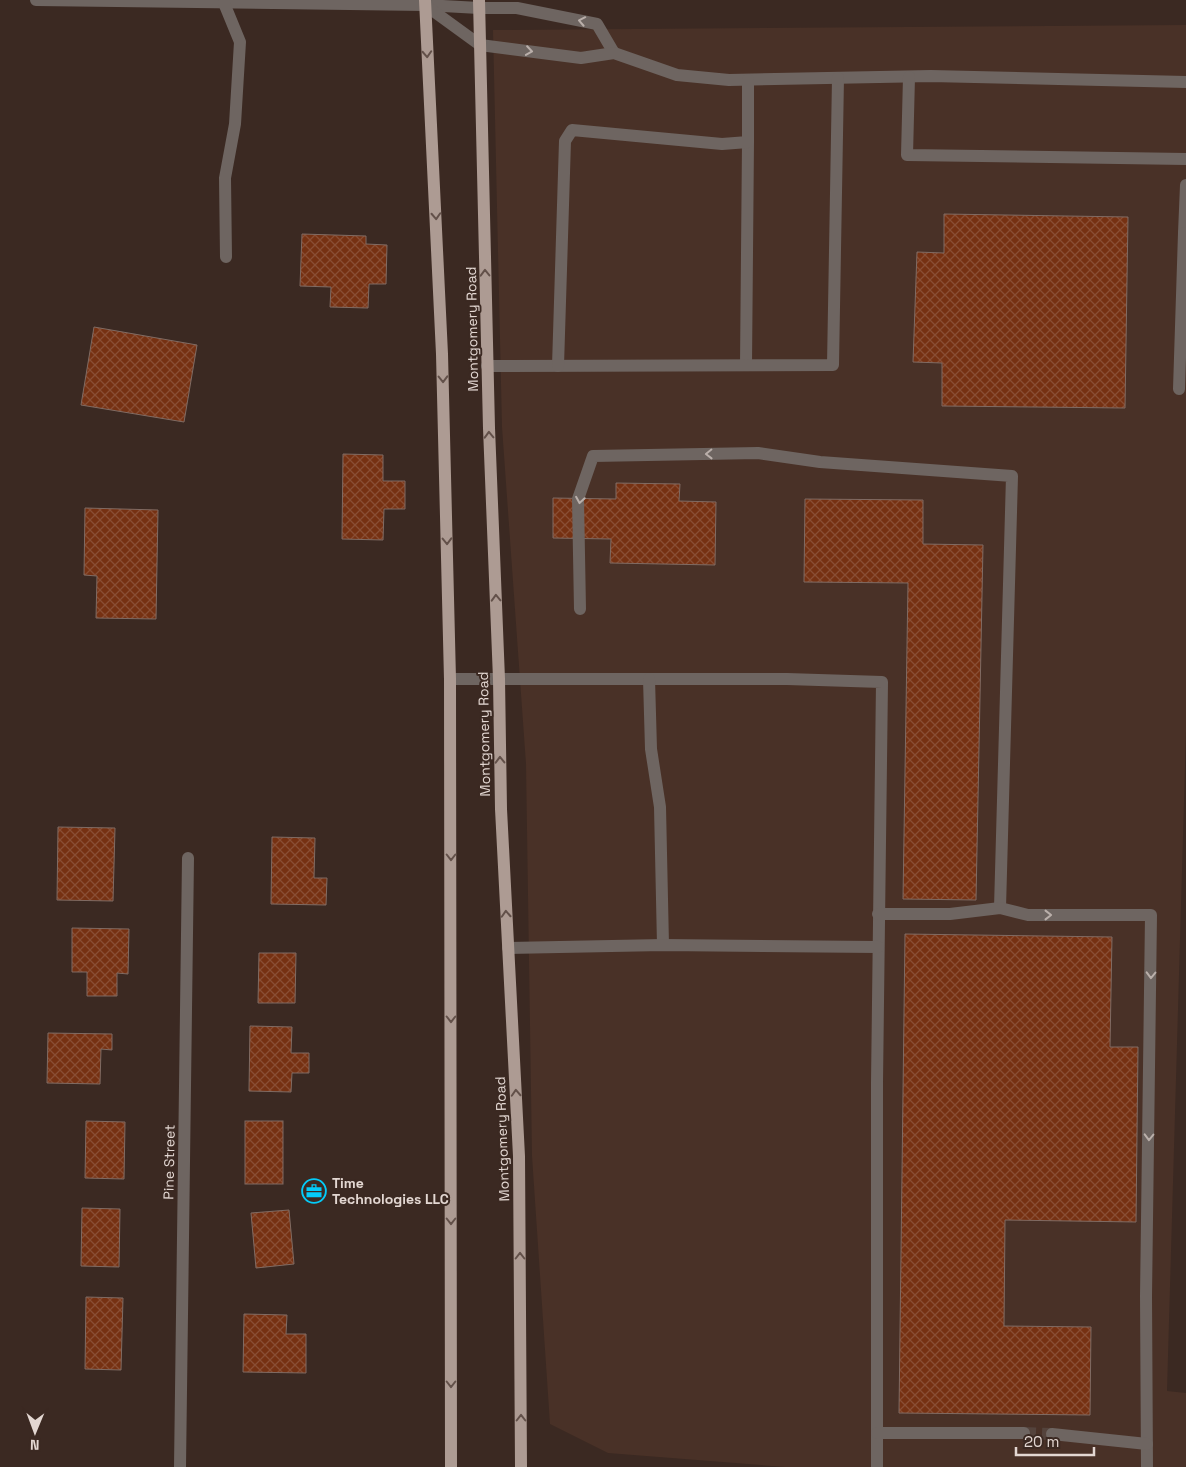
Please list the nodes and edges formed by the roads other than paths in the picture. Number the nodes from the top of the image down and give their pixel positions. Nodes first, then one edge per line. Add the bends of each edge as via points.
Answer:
1 (36, 0) edge
2 (224, 3) junction
3 (425, 3) edge
4 (479, 4) edge
5 (480, 45) junction
6 (614, 53) junction
7 (909, 77) junction
8 (838, 78) junction
9 (748, 80) junction
10 (1186, 82) edge
11 (748, 142) junction
12 (1186, 159) edge
13 (1186, 184) edge
14 (1185, 233) edge
15 (226, 256) dead end
16 (487, 366) junction
17 (558, 366) junction
18 (746, 366) junction
19 (1179, 389) dead end
20 (580, 609) dead end
21 (450, 679) junction
22 (499, 679) junction
23 (649, 679) junction
24 (188, 858) dead end
25 (1000, 908) junction
26 (878, 914) junction
27 (663, 945) junction
28 (878, 947) junction
29 (508, 948) junction
30 (877, 1432) junction
31 (1024, 1433) tunnel mouth
32 (1052, 1434) tunnel mouth
33 (1147, 1444) junction
34 (180, 1467) edge
35 (452, 1467) edge
36 (521, 1467) edge
37 (877, 1467) edge
38 (1147, 1467) edge

1 - 2 street
2 - 3 street
2 - 15 street via 240,42 235,124 225,178
3 - 4 street
3 - 5 street
3 -> 21 main road via 442,354
4 - 5 main road, Montgomery Road
6 -> 4 street via 597,24
5 -> 6 street via 581,58
16 -> 5 main road, Montgomery Road
6 - 9 street via 677,74
7 - 8 street
7 - 10 street
7 - 12 street via 907,154
8 - 9 street
8 - 18 street via 833,365
9 - 11 street
11 - 17 street via 722,144 572,130 565,141
11 - 18 street
13 - 14 street
14 - 19 street
16 - 17 street
22 -> 16 main road, Montgomery Road
17 - 18 street
25 -> 20 street via 1012,476 820,462 758,453 593,456 578,499
21 - 22 street
21 -> 35 main road
22 - 23 street
29 -> 22 main road, Montgomery Road
23 - 26 street via 882,682
23 - 27 street via 651,749 660,807
24 - 34 street, Pine Street
25 - 26 street via 950,914
25 -> 33 street via 1028,915 1151,915
26 - 28 street
27 - 28 street
27 - 29 street
28 - 30 street
36 -> 29 main road, Montgomery Road via 519,1156
30 - 31 street
30 - 37 street
32 - 33 street
33 - 38 street

